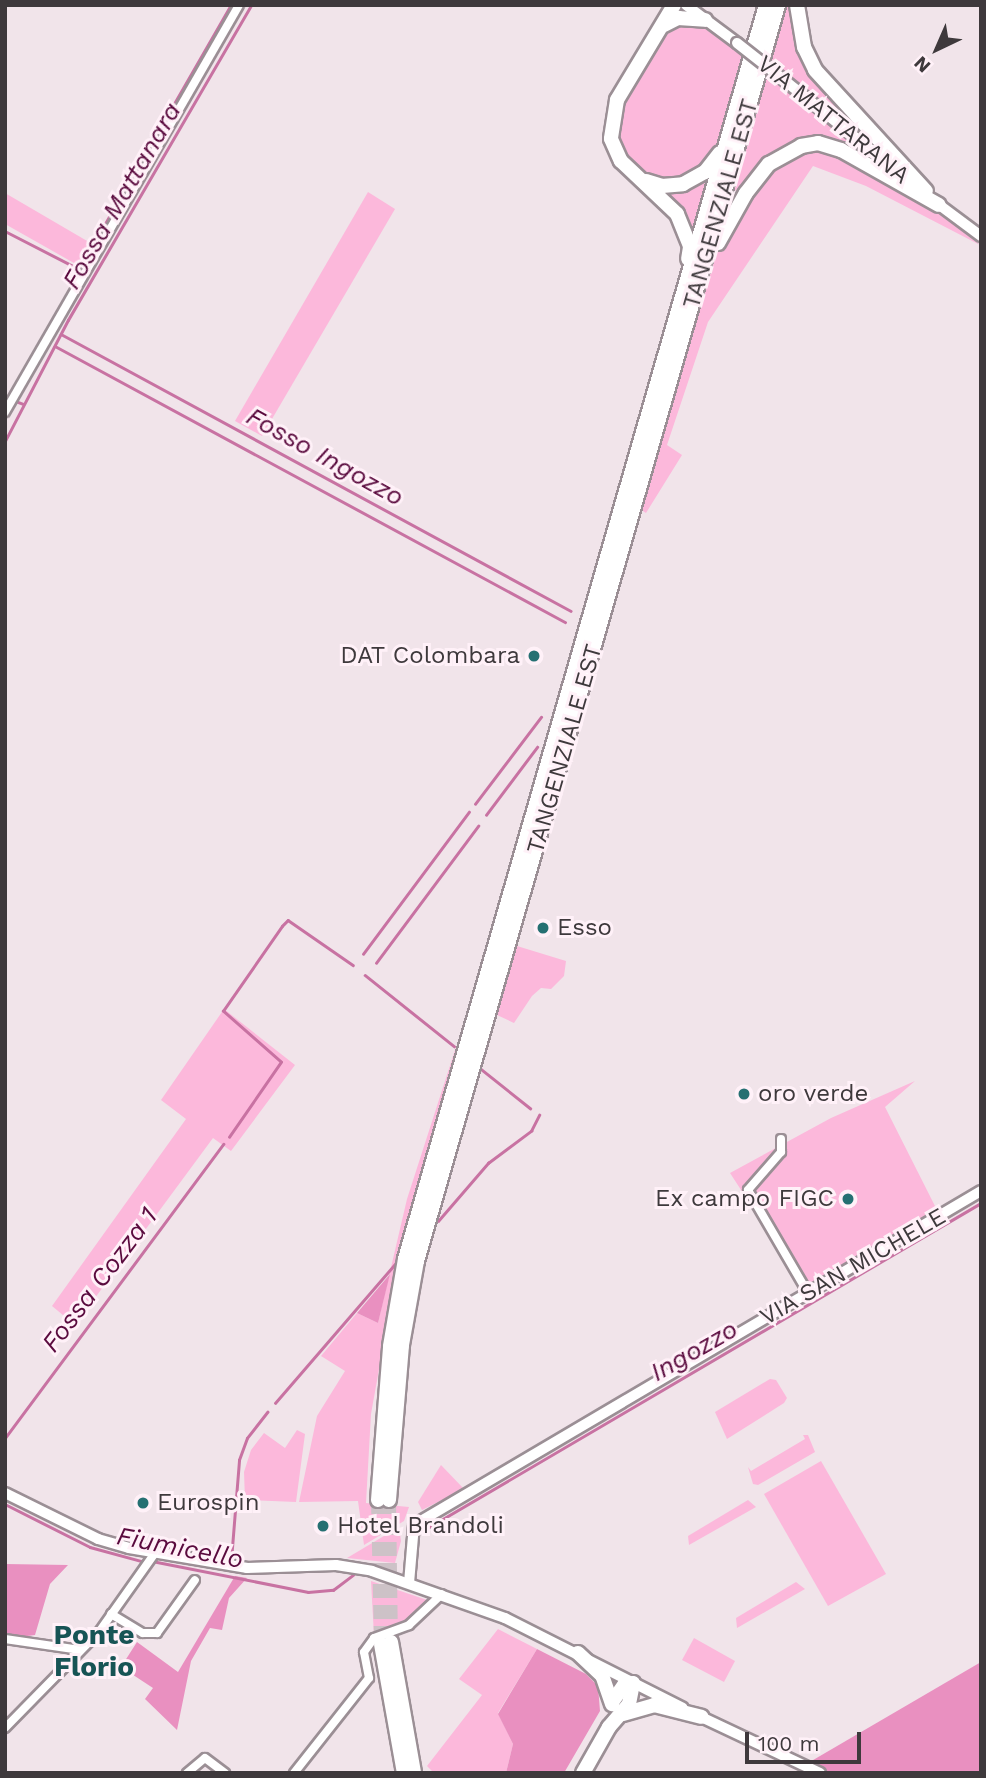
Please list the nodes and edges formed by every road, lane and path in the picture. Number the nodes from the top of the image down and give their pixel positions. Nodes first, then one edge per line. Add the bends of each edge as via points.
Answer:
1 (239, 5) edge
2 (685, 5) edge
3 (766, 5) edge
4 (778, 5) edge
5 (797, 5) edge
6 (667, 6) edge
7 (705, 20) junction
8 (658, 31) junction
9 (726, 146) junction
10 (640, 179) junction
11 (939, 205) junction
12 (981, 236) edge
13 (694, 297) junction
14 (676, 317) junction
15 (5, 412) edge
16 (781, 1139) dead end
17 (981, 1191) edge
18 (808, 1293) junction
19 (5, 1493) edge
20 (154, 1555) junction
21 (195, 1580) dead end
22 (409, 1583) junction
23 (442, 1594) junction
24 (111, 1614) junction
25 (8, 1641) edge
26 (80, 1650) junction
27 (578, 1653) junction
28 (395, 1667) junction
29 (633, 1683) junction
30 (612, 1702) junction
31 (622, 1715) junction
32 (702, 1717) junction
33 (610, 1727) junction
34 (5, 1728) edge
35 (584, 1772) edge
36 (187, 1773) edge
37 (225, 1773) edge
38 (294, 1773) edge
39 (404, 1773) edge
40 (414, 1773) edge
41 (425, 1773) edge
42 (820, 1773) edge

1 - 15 street
2 - 7 street, VIA MATTARANA
3 - 9 highway, TANGENZIALE EST
4 - 13 highway, TANGENZIALE EST
5 - 11 highway via 804,47 815,70
6 - 8 highway
7 - 8 highway via 671,20
7 - 11 street, VIA MATTARANA, bridge
8 - 10 highway via 612,116 614,149
9 - 10 highway via 705,172 683,184 662,186
9 - 14 highway, TANGENZIALE EST
10 - 14 highway via 677,214 690,247
11 - 12 street, VIA MATTARANA
11 - 13 highway via 829,145 790,149 769,164 725,225
13 - 14 highway, TANGENZIALE EST via 417,1261 384,1500 390,1346 405,1259
16 - 18 street via 780,1152 748,1190
17 - 18 street, VIA SAN MICHELE
18 - 22 street, VIA SAN MICHELE via 415,1524
19 - 20 street via 98,1539
20 - 22 street via 247,1568 355,1567
20 - 24 street
21 - 24 street via 157,1633 143,1633
22 - 23 street
23 - 27 street
23 - 38 street via 409,1625 374,1638 364,1652 369,1678
24 - 26 street
25 - 26 street
26 - 34 street
27 - 29 street
27 - 30 highway via 601,1675
28 - 39 highway via 386,1643
28 - 40 highway
28 - 41 highway
29 - 30 highway via 624,1685
29 - 31 highway via 635,1691
29 - 32 street
30 - 33 highway
31 - 32 highway via 654,1705
31 - 33 highway
32 - 42 street
33 - 35 highway
36 - 37 street via 205,1758

